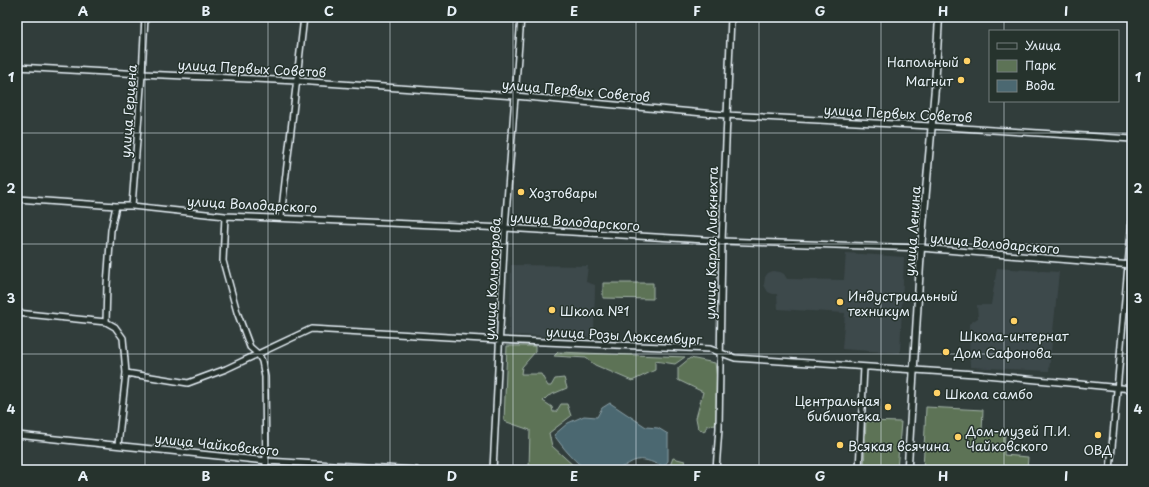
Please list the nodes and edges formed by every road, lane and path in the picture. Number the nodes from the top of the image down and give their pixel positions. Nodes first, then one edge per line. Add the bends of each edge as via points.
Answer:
1 (145, 17) edge
2 (304, 17) edge
3 (520, 17) edge
4 (731, 17) edge
5 (939, 17) edge
6 (17, 67) edge
7 (142, 74) junction
8 (297, 81) junction
9 (515, 96) junction
10 (726, 115) junction
11 (931, 126) junction
12 (1132, 139) edge
13 (17, 199) edge
14 (116, 206) junction
15 (132, 206) junction
16 (225, 216) junction
17 (281, 217) junction
18 (1132, 220) edge
19 (505, 228) junction
20 (722, 241) junction
21 (921, 248) junction
22 (1130, 265) edge
23 (17, 313) edge
24 (106, 322) junction
25 (500, 340) junction
26 (720, 353) junction
27 (258, 354) junction
28 (864, 367) junction
29 (913, 370) junction
30 (126, 373) junction
31 (1118, 388) junction
32 (1132, 389) edge
33 (17, 435) edge
34 (118, 445) junction
35 (267, 460) junction
36 (266, 470) edge
37 (416, 470) edge
38 (493, 470) edge
39 (716, 470) edge
40 (859, 470) edge
41 (909, 470) edge
42 (1110, 470) edge

1 - 7 street, улица Герцена
2 - 8 street
3 - 9 street, улица Колногорова
4 - 10 street, улица Карла Либкнехта
5 - 11 street, улица Ленина
6 - 7 street, улица Первых Советов
7 - 8 street, улица Первых Советов
7 - 15 street, улица Герцена
8 - 9 street, улица Первых Советов
8 - 17 street
9 - 10 street, улица Первых Советов
9 - 19 street, улица Колногорова
10 - 11 street, улица Первых Советов
10 - 20 street, улица Карла Либкнехта
11 - 12 street, улица Первых Советов
11 - 21 street, улица Ленина
13 - 14 street, улица Володарского
14 - 15 street, улица Володарского
14 - 24 street via 106,286
15 - 16 street, улица Володарского
16 - 17 street, улица Володарского
16 - 27 street via 223,261 250,347
17 - 19 street, улица Володарского
18 - 22 street
19 - 20 street, улица Володарского
19 - 25 street, улица Колногорова
20 - 21 street, улица Володарского
20 - 26 street, улица Карла Либкнехта
21 - 22 street, улица Володарского
21 - 29 street, улица Ленина
22 - 31 street
23 - 24 street
24 - 30 street via 119,330 123,338
25 - 26 street, улица Розы Люксембург via 710,350
25 - 27 street, улица Розы Люксембург via 311,329
25 - 38 street, улица Колногорова
26 - 28 street, улица Розы Люксембург via 735,358
26 - 39 street, улица Карла Либкнехта
27 - 30 street, улица Розы Люксембург via 188,383
27 - 35 street via 266,377
28 - 29 street, улица Розы Люксембург
28 - 40 street
29 - 31 street, улица Розы Люксембург
29 - 41 street, улица Ленина
30 - 34 street
31 - 32 street, улица Розы Люксембург
31 - 42 street
33 - 34 street, улица Чайковского
34 - 35 street, улица Чайковского
35 - 36 street
35 - 37 street, улица Чайковского

